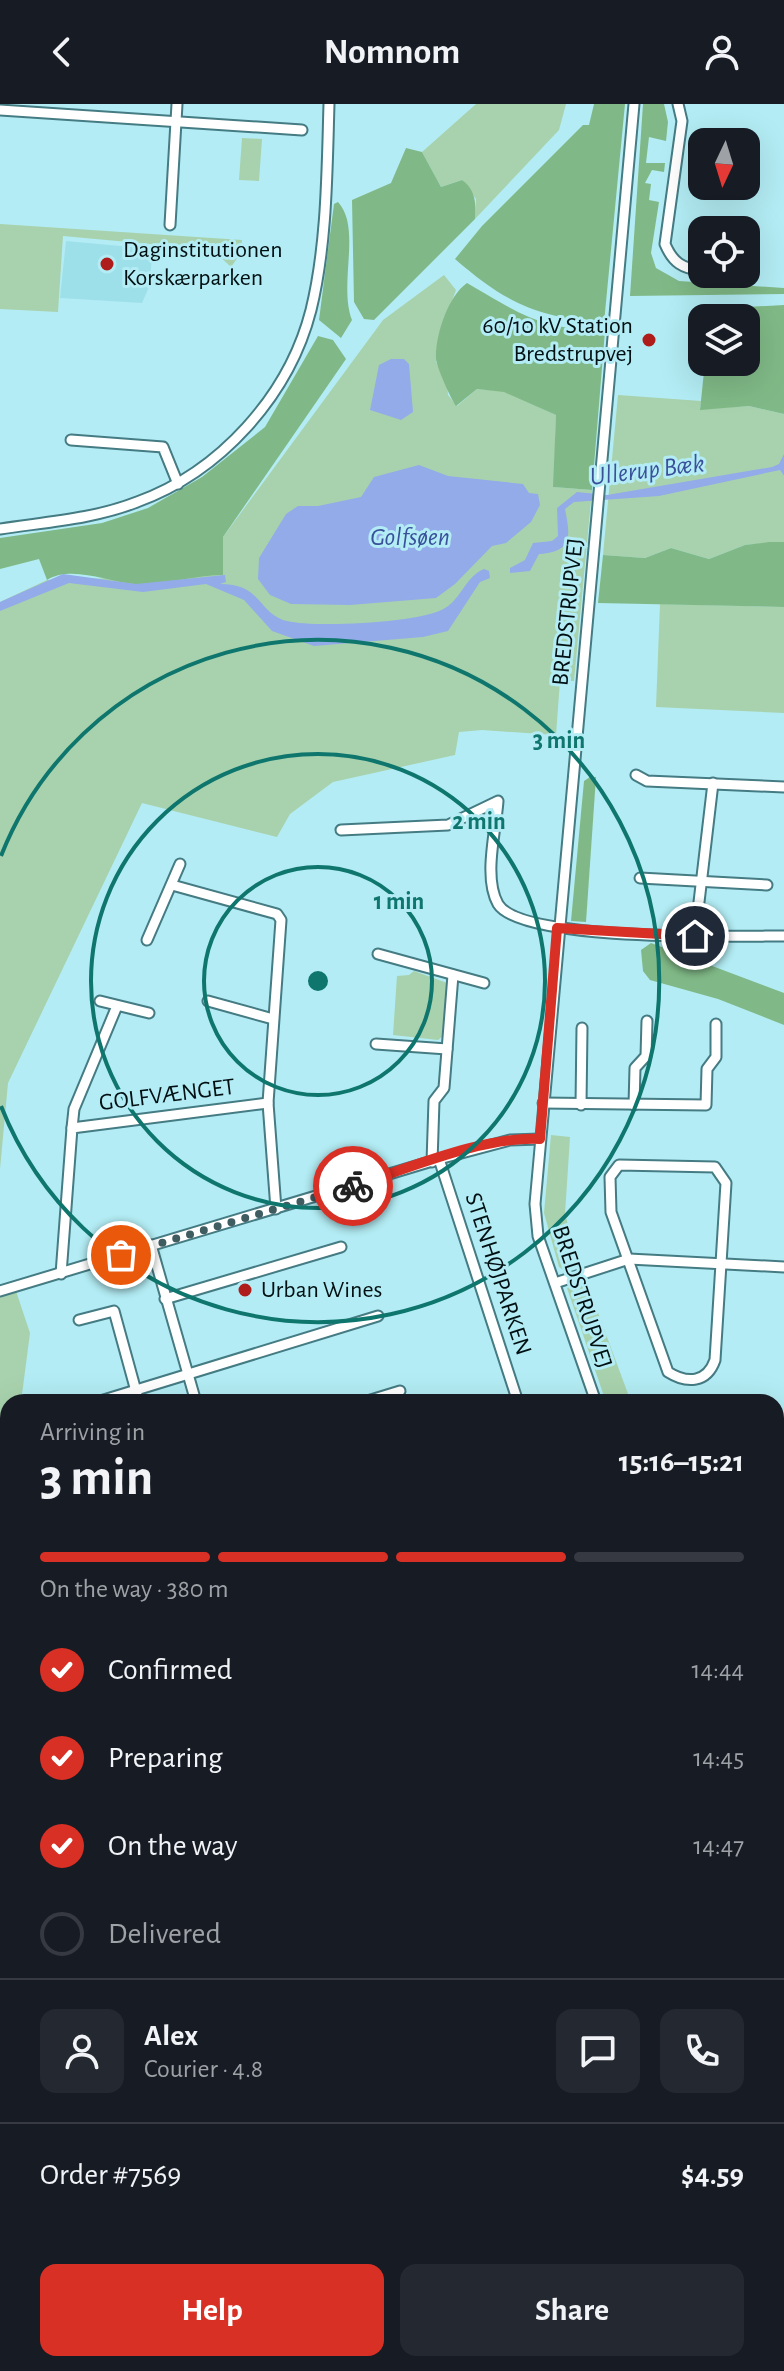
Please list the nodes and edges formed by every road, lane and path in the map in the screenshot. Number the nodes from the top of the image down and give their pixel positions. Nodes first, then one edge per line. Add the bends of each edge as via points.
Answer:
1 (177, 104) edge
2 (329, 104) edge
3 (634, 104) edge
4 (678, 104) edge
5 (0, 110) edge
6 (176, 121) junction
7 (302, 130) dead end
8 (170, 225) dead end
9 (688, 269) edge
10 (71, 440) dead end
11 (178, 484) junction
12 (0, 529) edge
13 (636, 775) dead end
14 (713, 783) junction
15 (784, 787) edge
16 (341, 830) dead end
17 (180, 864) dead end
18 (640, 878) dead end
19 (702, 884) junction
20 (172, 885) junction
21 (767, 885) dead end
22 (557, 928) junction
23 (695, 936) junction
24 (784, 936) edge
25 (147, 940) dead end
26 (378, 954) dead end
27 (453, 975) junction
28 (484, 983) dead end
29 (100, 1001) dead end
30 (208, 1001) dead end
31 (117, 1006) junction
32 (149, 1013) dead end
33 (273, 1019) junction
34 (647, 1021) dead end
35 (716, 1024) dead end
36 (582, 1028) dead end
37 (376, 1044) dead end
38 (447, 1049) junction
39 (268, 1103) junction
40 (543, 1103) junction
41 (581, 1105) junction
42 (634, 1105) junction
43 (72, 1128) junction
44 (540, 1139) junction
45 (436, 1160) junction
46 (276, 1209) junction
47 (151, 1245) junction
48 (341, 1247) dead end
49 (629, 1259) junction
50 (721, 1263) junction
51 (784, 1267) edge
52 (61, 1274) junction
53 (555, 1283) junction
54 (0, 1291) edge
55 (165, 1299) junction
56 (378, 1316) dead end
57 (79, 1320) dead end
58 (187, 1373) junction
59 (136, 1390) junction
60 (400, 1391) dead end
61 (123, 1394) edge
62 (137, 1394) edge
63 (194, 1394) edge
64 (390, 1394) edge
65 (515, 1394) edge
66 (593, 1394) edge

1 - 6 street
2 - 11 street via 319,258 310,311 293,356 252,423
3 - 22 street, BREDSTRUPVEJ
4 - 9 street via 682,121 665,244 671,260
5 - 6 street
6 - 7 street
6 - 8 street
10 - 11 street via 163,447
11 - 12 street via 97,515
13 - 14 street via 647,781
14 - 15 street
14 - 19 street
16 - 22 street via 448,825 498,801 494,897 512,918
17 - 20 street
18 - 19 street
19 - 21 street
19 - 23 street
20 - 25 street
20 - 33 street, GOLFVÆNGET via 277,914 281,920
22 - 23 street
22 - 40 street, BREDSTRUPVEJ
23 - 24 street
26 - 27 street
27 - 28 street
27 - 38 street, STENHØJPARKEN
29 - 31 street
30 - 33 street
31 - 32 street
31 - 43 street, GOLFVÆNGET via 74,1109
33 - 39 street, GOLFVÆNGET
34 - 42 street via 646,1056 635,1068
35 - 42 street via 716,1057 707,1069 706,1105
36 - 41 street
37 - 38 street
38 - 45 street, STENHØJPARKEN via 444,1088 434,1101
39 - 43 street, GOLFVÆNGET
39 - 46 street, GOLFVÆNGET
40 - 41 street
40 - 44 street, BREDSTRUPVEJ
41 - 42 street
43 - 52 street, GOLFVÆNGET
44 - 45 street via 510,1140
44 - 53 street, BREDSTRUPVEJ via 535,1216
45 - 46 street
45 - 65 street, STENHØJPARKEN
46 - 47 street
47 - 52 street
47 - 55 street
48 - 55 street
49 - 50 street
49 - 50 street via 668,1372 693,1380 706,1377 715,1360
49 - 50 street via 609,1201 610,1177 619,1165 715,1167 726,1183
49 - 53 street
50 - 51 street
52 - 54 street
53 - 66 street, BREDSTRUPVEJ
55 - 58 street
56 - 58 street
57 - 59 street via 114,1311
58 - 59 street
58 - 63 street
59 - 61 street
59 - 62 street
60 - 64 street

